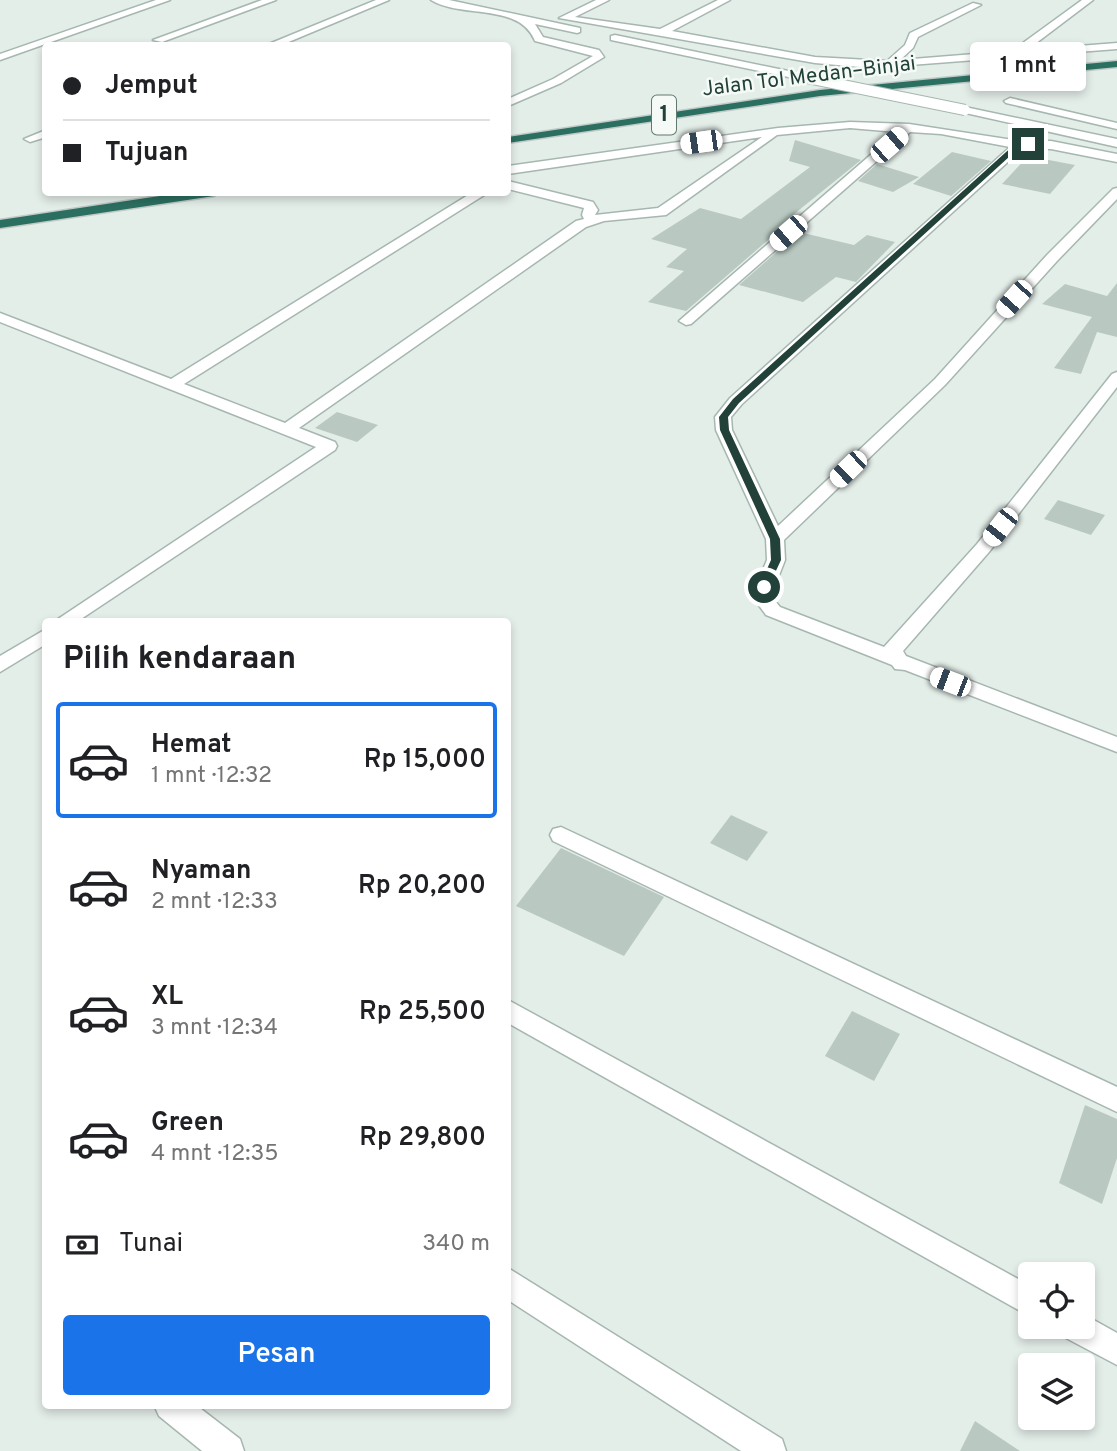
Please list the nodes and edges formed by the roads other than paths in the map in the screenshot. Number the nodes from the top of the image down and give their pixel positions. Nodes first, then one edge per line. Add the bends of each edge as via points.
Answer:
1 (165, 0) edge
2 (271, 0) edge
3 (384, 0) edge
4 (436, 0) edge
5 (496, 0) edge
6 (604, 0) edge
7 (725, 0) edge
8 (1088, 0) edge
9 (976, 5) dead end
10 (476, 8) junction
11 (505, 14) junction
12 (523, 18) junction
13 (564, 18) junction
14 (664, 32) junction
15 (158, 40) dead end
16 (42, 42) edge
17 (43, 42) edge
18 (279, 42) edge
19 (1117, 46) edge
20 (1016, 53) junction
21 (0, 57) edge
22 (1117, 64) edge
23 (888, 65) junction
24 (1117, 73) edge
25 (1010, 101) dead end
26 (511, 102) edge
27 (1117, 126) edge
28 (909, 127) junction
29 (778, 131) junction
30 (42, 135) edge
31 (30, 139) dead end
32 (511, 139) edge
33 (1117, 143) edge
34 (1019, 145) junction
35 (511, 149) edge
36 (1117, 158) edge
37 (514, 169) edge
38 (511, 186) edge
39 (1117, 192) edge
40 (106, 196) edge
41 (187, 196) edge
42 (477, 196) edge
43 (0, 211) edge
44 (592, 219) junction
45 (0, 224) edge
46 (0, 317) edge
47 (686, 321) dead end
48 (1117, 377) edge
49 (171, 385) junction
50 (287, 429) junction
51 (775, 539) junction
52 (70, 618) edge
53 (42, 638) edge
54 (902, 664) junction
55 (0, 665) edge
56 (1117, 745) edge
57 (561, 835) dead end
58 (511, 1013) edge
59 (1117, 1100) edge
60 (511, 1285) edge
61 (1018, 1295) edge
62 (1095, 1337) edge
63 (1117, 1350) edge
64 (175, 1409) edge
65 (228, 1451) edge
66 (770, 1451) edge

1 - 17 street
2 - 15 street
3 - 18 street
4 - 10 street
5 - 10 street
6 - 13 street
7 - 14 street
8 - 20 street
9 - 23 street via 914,36 909,47
10 - 11 street
11 - 12 street
11 - 13 street
12 - 26 street via 539,39 595,52 599,57
12 - 33 street, bridge
13 - 14 street
14 - 23 street via 815,60
16 - 21 street
19 - 20 street
20 - 23 street
22 - 32 highway, Jalan Tol Medan–Binjai / 1 via 820,93
24 - 35 highway, Jalan Tol Medan–Binjai / 1 via 850,100
25 - 27 street
28 - 29 street via 850,125
28 - 34 street
28 - 47 street
29 - 37 street
29 - 44 street via 661,212
30 - 31 street
34 - 36 street via 1045,144
34 - 51 street via 723,417 724,430
38 - 44 street via 589,205
39 - 51 street via 940,382
40 - 43 highway
41 - 45 highway
42 - 49 street
44 - 50 street
46 - 49 street
48 - 54 street via 983,548 894,646
49 - 50 street
50 - 52 street via 329,446
51 - 54 street via 776,560 761,596 765,604
53 - 55 street
54 - 56 street
57 - 59 street
58 - 61 street
60 - 66 street
62 - 63 street
64 - 65 street

